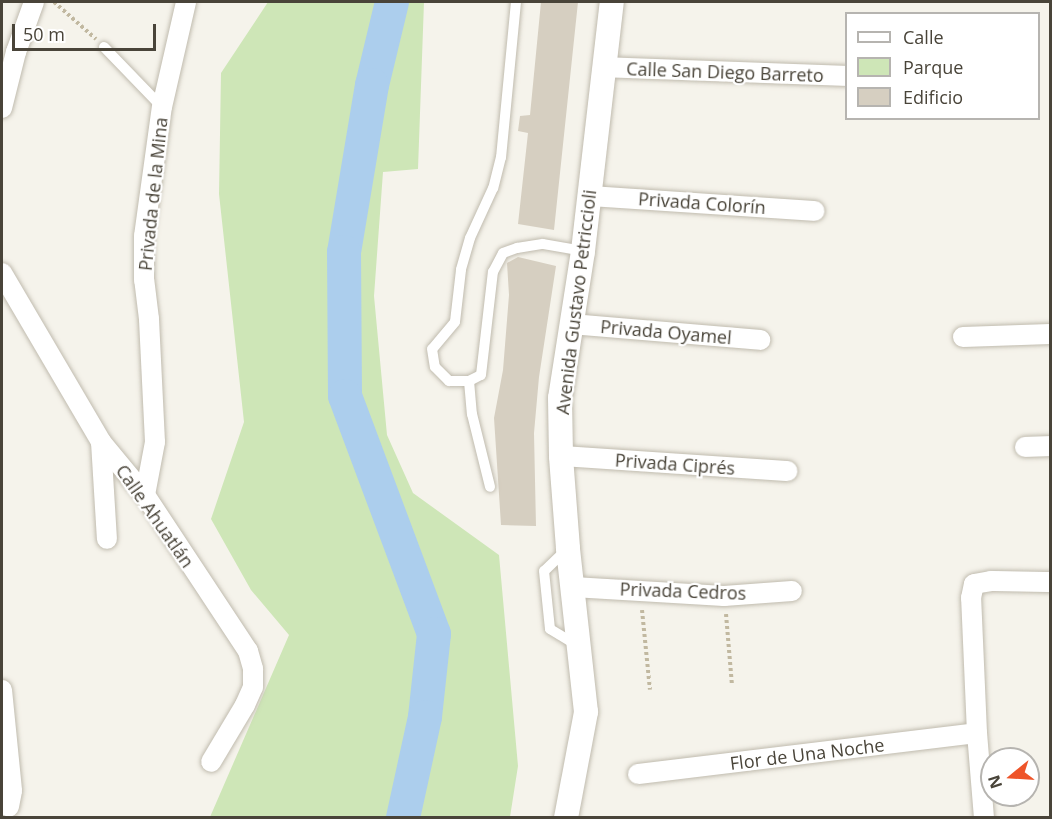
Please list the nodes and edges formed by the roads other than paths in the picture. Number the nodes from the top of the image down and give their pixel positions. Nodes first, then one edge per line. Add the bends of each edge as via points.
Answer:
1 (34, 2) edge
2 (186, 2) edge
3 (516, 2) edge
4 (612, 2) edge
5 (104, 47) road end
6 (603, 67) junction
7 (845, 76) edge
8 (162, 107) junction
9 (2, 108) edge
10 (589, 196) junction
11 (815, 211) dead end
12 (583, 251) junction
13 (2, 273) edge
14 (571, 324) junction
15 (1050, 334) edge
16 (963, 337) dead end
17 (760, 340) dead end
18 (469, 381) junction
19 (101, 442) junction
20 (1050, 446) edge
21 (1025, 447) dead end
22 (561, 456) junction
23 (789, 471) dead end
24 (490, 487) dead end
25 (145, 495) junction
26 (107, 539) dead end
27 (568, 548) junction
28 (1050, 582) edge
29 (573, 587) junction
30 (792, 591) dead end
31 (578, 646) junction
32 (2, 690) edge
33 (977, 733) junction
34 (211, 762) dead end
35 (638, 774) dead end
36 (9, 807) dead end
37 (566, 818) edge
38 (984, 818) edge

1 - 9 street
2 - 8 street, Privada de la Mina
3 - 18 lane via 501,157 461,270 455,322 432,349 435,367 450,381
4 - 6 street, Avenida Gustavo Petriccioli
5 - 8 lane
6 - 7 street, Calle San Diego Barreto
6 - 10 street, Avenida Gustavo Petriccioli
8 - 25 street, Privada de la Mina via 144,236 155,442
10 - 11 street, Privada Colorín
10 - 12 street, Avenida Gustavo Petriccioli
12 - 14 street, Avenida Gustavo Petriccioli
12 - 18 lane via 543,244 503,254 493,272 481,375
13 - 19 street, Calle Ahuatlán
14 - 17 street, Privada Oyamel
14 - 22 street, Avenida Gustavo Petriccioli via 560,398
15 - 16 street
18 - 24 lane via 472,414
19 - 25 street, Calle Ahuatlán
19 - 26 street
20 - 21 street
22 - 23 street, Privada Ciprés
22 - 27 street, Avenida Gustavo Petriccioli
25 - 34 street, Calle Ahuatlán via 248,651 254,669 253,687 245,705
27 - 29 street, Avenida Gustavo Petriccioli
27 - 31 lane via 544,571 550,629
28 - 33 street via 974,584 971,598
29 - 30 street, Privada Cedros via 724,596
29 - 31 street, Avenida Gustavo Petriccioli
31 - 37 street, Avenida Gustavo Petriccioli via 586,712
32 - 36 street via 12,791
33 - 35 street, Flor de Una Noche
33 - 38 street

